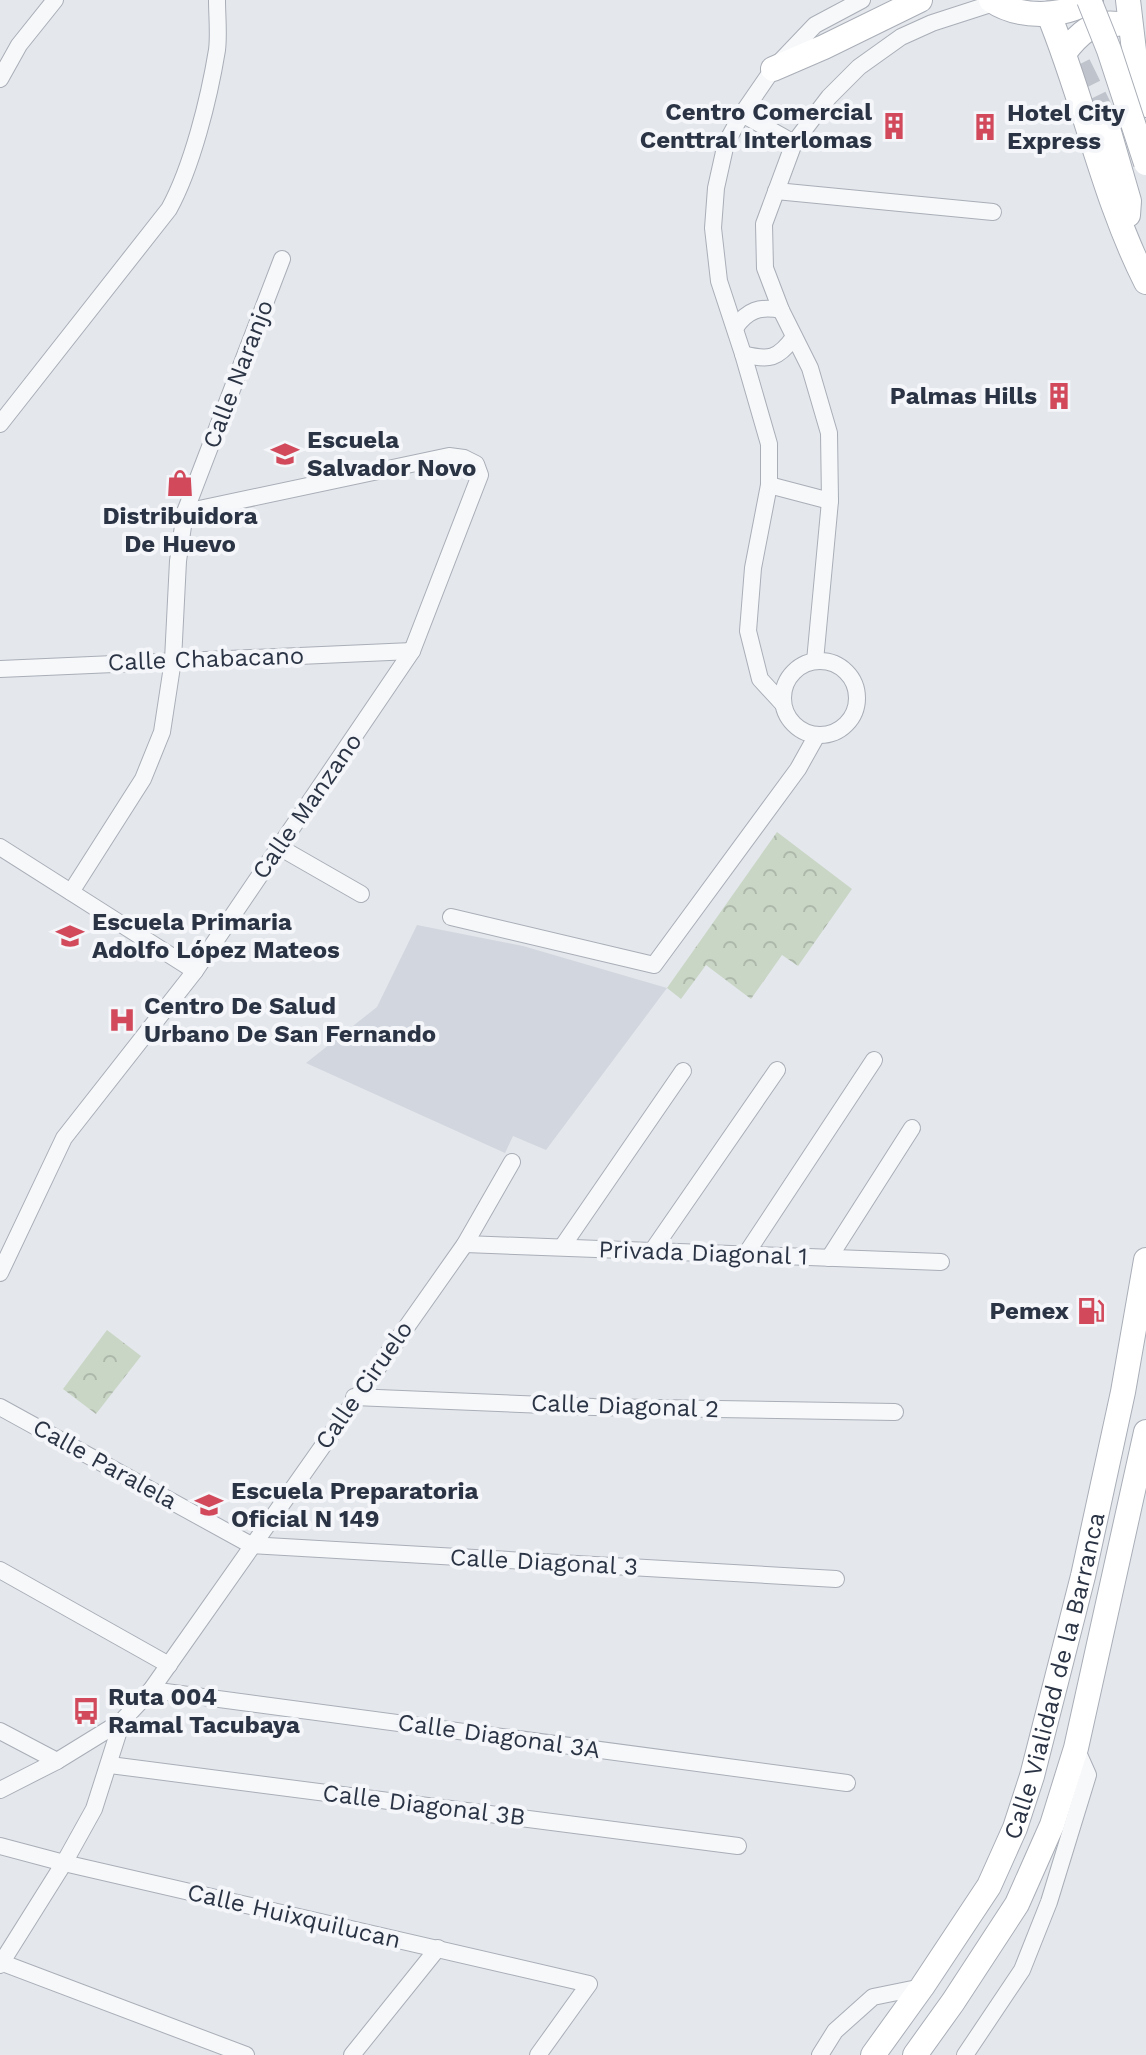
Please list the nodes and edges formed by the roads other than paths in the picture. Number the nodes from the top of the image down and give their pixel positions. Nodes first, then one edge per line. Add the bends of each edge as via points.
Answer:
1 (55, 0) edge
2 (217, 0) edge
3 (862, 0) edge
4 (920, 0) edge
5 (928, 0) edge
6 (1090, 0) edge
7 (1128, 0) edge
8 (992, 2) edge
9 (1049, 15) junction
10 (932, 23) junction
11 (1131, 28) junction
12 (1064, 53) junction
13 (773, 69) junction
14 (0, 79) edge
15 (1146, 105) edge
16 (742, 114) junction
17 (1105, 118) tunnel mouth
18 (794, 143) junction
19 (1146, 163) edge
20 (776, 191) junction
21 (993, 212) dead end
22 (1126, 242) junction
23 (282, 259) dead end
24 (1146, 282) edge
25 (781, 310) junction
26 (735, 328) junction
27 (794, 337) junction
28 (743, 354) junction
29 (0, 424) edge
30 (769, 485) junction
31 (830, 501) junction
32 (185, 512) junction
33 (412, 651) junction
34 (173, 660) junction
35 (815, 661) junction
36 (0, 669) edge
37 (783, 704) junction
38 (817, 735) junction
39 (0, 847) edge
40 (279, 847) junction
41 (71, 892) junction
42 (361, 894) dead end
43 (451, 917) dead end
44 (195, 971) junction
45 (874, 1060) dead end
46 (777, 1070) dead end
47 (683, 1071) dead end
48 (912, 1128) dead end
49 (512, 1162) dead end
50 (465, 1244) junction
51 (562, 1247) junction
52 (652, 1251) junction
53 (746, 1254) junction
54 (829, 1258) junction
55 (1146, 1260) edge
56 (941, 1262) dead end
57 (0, 1273) edge
58 (354, 1397) junction
59 (0, 1407) edge
60 (895, 1412) dead end
61 (1146, 1432) edge
62 (251, 1545) junction
63 (0, 1570) edge
64 (836, 1579) dead end
65 (169, 1665) junction
66 (151, 1690) junction
67 (122, 1721) junction
68 (0, 1731) edge
69 (1076, 1748) junction
70 (57, 1761) junction
71 (110, 1765) junction
72 (847, 1783) dead end
73 (0, 1790) edge
74 (0, 1846) edge
75 (738, 1846) dead end
76 (64, 1863) junction
77 (438, 1948) junction
78 (1, 1963) edge
79 (922, 1987) junction
80 (966, 2054) edge
81 (246, 2055) edge
82 (352, 2055) edge
83 (538, 2055) edge
84 (820, 2055) edge
85 (873, 2055) edge
86 (915, 2055) edge

1 - 14 street
2 - 29 street via 217,48 182,185 169,209
3 - 13 street via 815,25
4 - 13 main road
5 - 10 street
6 - 9 main road
6 - 19 main road, bridge
7 - 11 main road
8 - 9 main road
8 - 10 street
9 - 12 main road
10 - 18 street via 901,37 859,67
11 - 12 main road via 1093,25
11 - 15 main road
12 - 22 main road
13 - 16 street
16 - 18 street
16 - 26 street via 726,143 713,228 719,281
17 - 22 main road via 1129,201
18 - 20 street
20 - 21 street
20 - 25 street via 764,224 765,268
22 - 24 main road
23 - 32 street, Calle Naranjo
25 - 26 street via 765,307 744,314
25 - 27 street
26 - 28 street
27 - 28 street via 783,351 764,360
27 - 31 street via 810,368 829,433
28 - 30 street via 769,444
30 - 31 street
30 - 37 street via 753,568 748,631 760,679
31 - 35 street
32 - 33 street, Calle Manzano via 449,456 476,464 480,475
32 - 34 street, Calle Naranjo
33 - 34 street, Calle Chabacano
33 - 40 street, Calle Manzano
34 - 36 street, Calle Chabacano
34 - 41 street, Calle Naranjo via 162,732 143,779
35 - 37 street via 793,671 782,692
35 - 38 street via 828,661 849,674 857,697 850,721
37 - 38 street via 794,725
38 - 43 street via 798,769 654,965
39 - 41 street
40 - 42 street
40 - 44 street, Calle Manzano
41 - 44 street
44 - 57 street, Calle Manzano via 64,1138
45 - 53 street
46 - 52 street
47 - 51 street
48 - 54 street
49 - 50 street, Calle Ciruelo
50 - 51 street, Privada Diagonal 1
50 - 58 street, Calle Ciruelo
51 - 52 street, Privada Diagonal 1
52 - 53 street, Privada Diagonal 1
53 - 54 street, Privada Diagonal 1
54 - 56 street, Privada Diagonal 1
55 - 79 main road, Calle Vialidad de la Barranca via 1083,1576 1028,1789 989,1886
58 - 60 street, Calle Diagonal 2
58 - 62 street, Calle Ciruelo
59 - 62 street, Calle Paralela
61 - 69 main road, Calle Vialidad de la Barranca
62 - 64 street, Calle Diagonal 3
62 - 65 street, Calle Ciruelo
63 - 65 street
65 - 66 street, Calle Ciruelo
66 - 67 street, Calle Ciruelo
66 - 72 street, Calle Diagonal 3A
67 - 70 street
67 - 71 street
68 - 70 street
69 - 80 street via 1088,1775 1049,1902 1022,1970
69 - 86 main road, Calle Vialidad de la Barranca via 1052,1825 1017,1904
70 - 73 street
71 - 75 street, Calle Diagonal 3B
71 - 76 street via 94,1809
74 - 76 street, Calle Huixquilucan
76 - 77 street, Calle Huixquilucan
76 - 78 street
77 - 82 street
77 - 83 street, Calle Huixquilucan via 589,1984
78 - 81 street
79 - 84 street via 873,1997 835,2031
79 - 85 main road, Calle Vialidad de la Barranca

